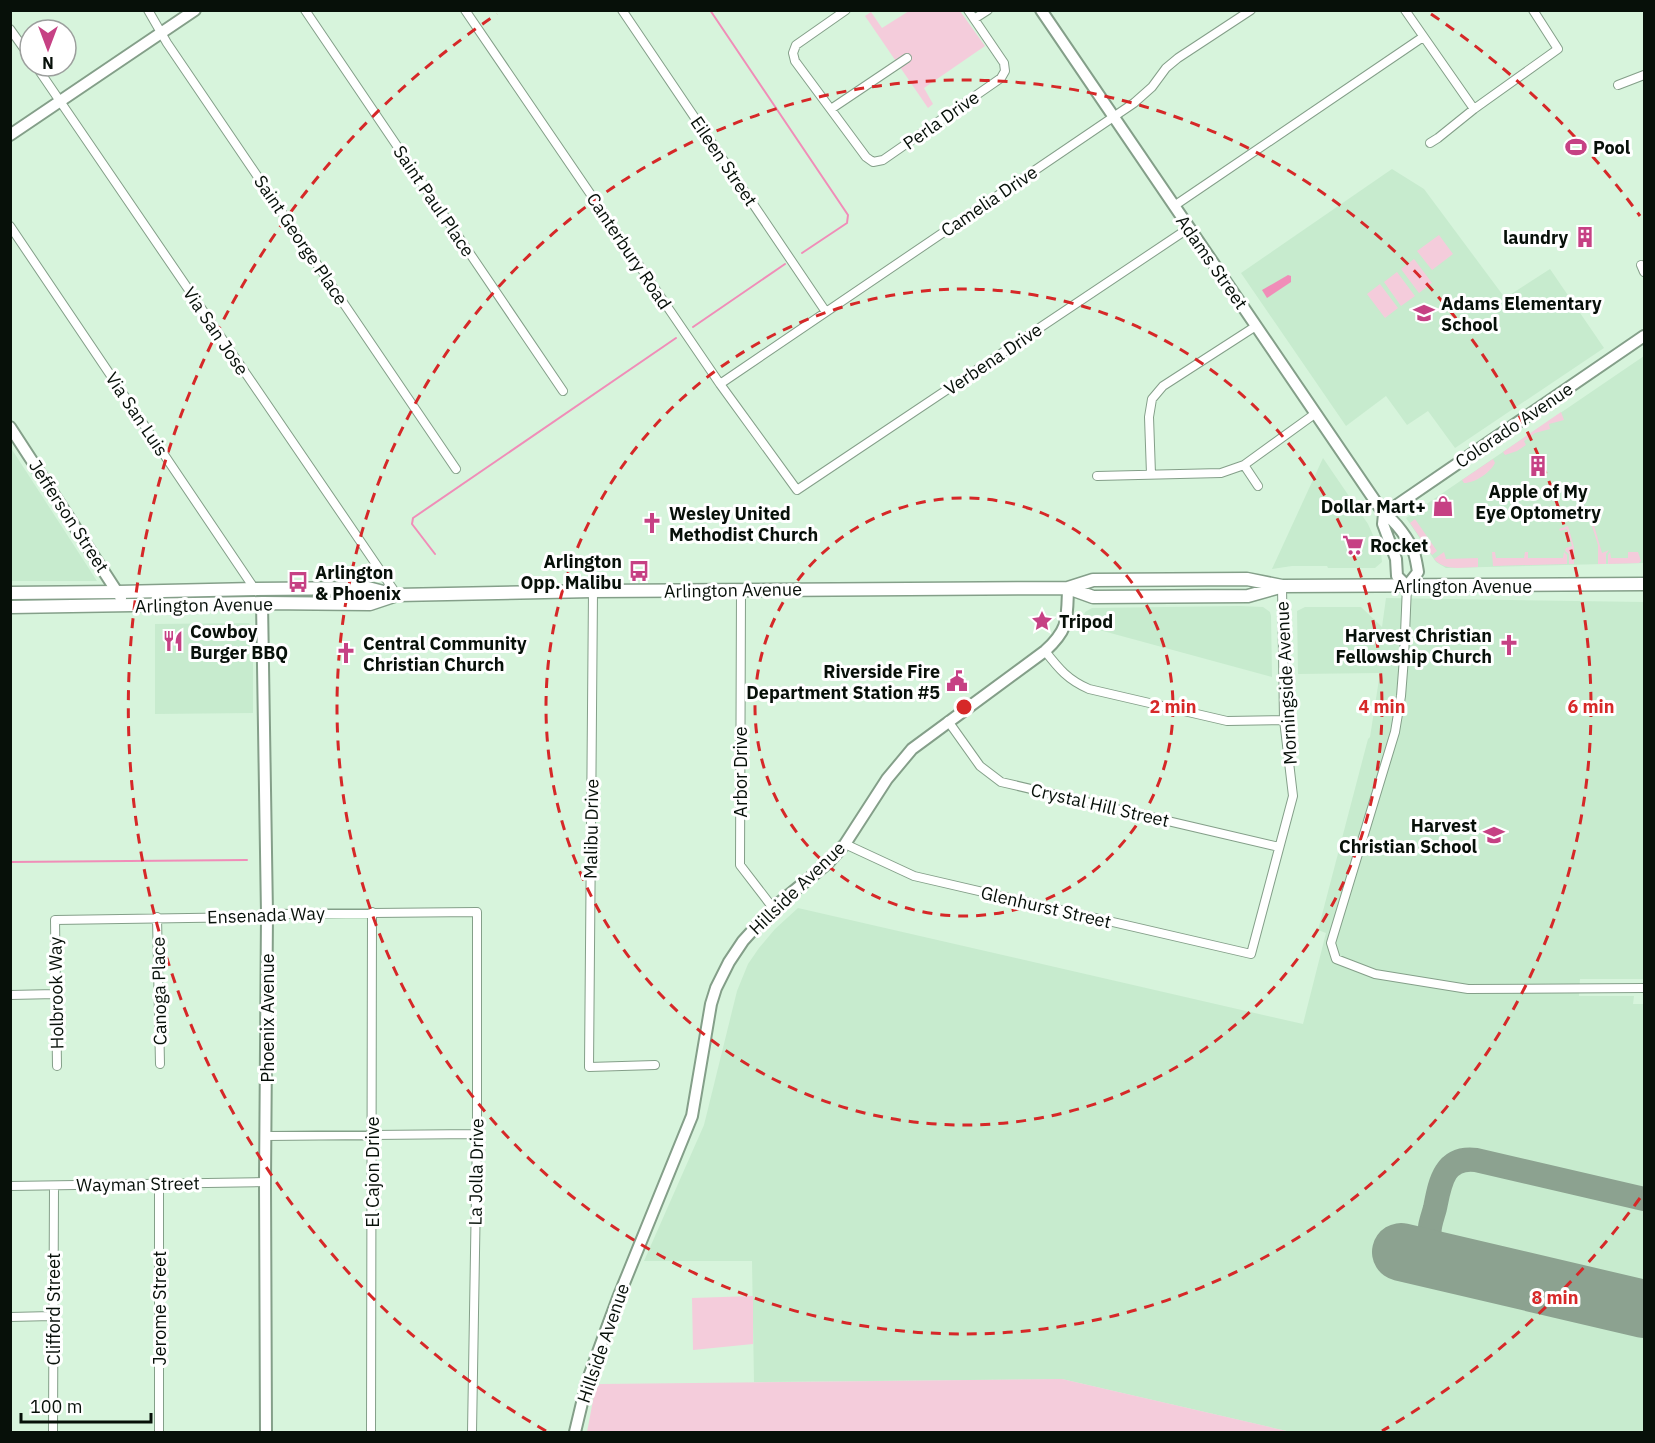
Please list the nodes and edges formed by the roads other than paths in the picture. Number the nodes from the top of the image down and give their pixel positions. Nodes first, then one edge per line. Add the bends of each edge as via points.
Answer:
1 (148, 10) edge
2 (195, 10) edge
3 (305, 10) edge
4 (465, 10) edge
5 (622, 10) edge
6 (846, 10) edge
7 (968, 10) edge
8 (988, 10) edge
9 (1041, 10) edge
10 (1251, 10) edge
11 (1405, 10) edge
12 (1533, 10) edge
13 (974, 19) junction
14 (162, 33) junction
15 (1424, 37) junction
16 (907, 58) dead end
17 (1644, 75) edge
18 (44, 78) edge
19 (1618, 85) dead end
20 (60, 101) junction
21 (831, 109) junction
22 (1474, 109) junction
23 (1114, 116) junction
24 (10, 135) edge
25 (1430, 143) dead end
26 (1174, 206) junction
27 (10, 226) edge
28 (1189, 228) junction
29 (826, 312) junction
30 (1256, 326) junction
31 (1644, 336) edge
32 (720, 384) junction
33 (563, 391) dead end
34 (1316, 413) junction
35 (10, 427) edge
36 (1244, 465) junction
37 (456, 469) dead end
38 (1151, 474) junction
39 (1097, 476) dead end
40 (1258, 486) dead end
41 (797, 490) joint
42 (1384, 514) junction
43 (105, 573) junction
44 (1644, 584) edge
45 (1282, 586) junction
46 (1407, 586) junction
47 (1068, 588) junction
48 (255, 589) junction
49 (741, 590) junction
50 (593, 591) junction
51 (118, 592) junction
52 (10, 593) edge
53 (88, 593) junction
54 (397, 595) junction
55 (262, 603) junction
56 (127, 606) junction
57 (10, 607) edge
58 (1045, 651) junction
59 (1284, 720) junction
60 (948, 722) junction
61 (845, 844) junction
62 (1279, 847) junction
63 (773, 908) junction
64 (372, 912) junction
65 (477, 912) joint
66 (267, 914) junction
67 (157, 917) junction
68 (55, 920) joint
69 (1251, 954) joint
70 (1644, 988) edge
71 (56, 994) junction
72 (10, 995) edge
73 (160, 1064) dead end
74 (656, 1065) dead end
75 (57, 1066) dead end
76 (477, 1134) junction
77 (372, 1135) junction
78 (266, 1136) junction
79 (265, 1182) junction
80 (159, 1184) junction
81 (10, 1186) edge
82 (54, 1186) junction
83 (52, 1316) junction
84 (10, 1317) edge
85 (53, 1432) edge
86 (159, 1432) edge
87 (266, 1432) edge
88 (371, 1432) edge
89 (472, 1432) edge
90 (575, 1432) edge

1 - 14 street, Saint George Place
2 - 14 street
3 - 33 street, Saint Paul Place
4 - 32 street, Canterbury Road
5 - 29 street, Eileen Street
6 - 21 street via 796,45 793,53 795,62
7 - 13 street
8 - 13 street
9 - 23 street, Adams Street
10 - 23 street, Camelia Drive via 1178,58 1152,87
11 - 15 street
12 - 22 street via 1558,49
13 - 21 street, Perla Drive via 1004,63 1001,78 883,160 873,162 866,157
14 - 20 street
14 - 37 street, Saint George Place
15 - 22 street
15 - 26 street
16 - 21 street
17 - 19 street
18 - 20 street, Via San Jose
20 - 24 street
20 - 54 street, Via San Jose
22 - 25 street
23 - 26 street, Adams Street
23 - 29 street, Camelia Drive
26 - 28 street, Adams Street
27 - 48 street, Via San Luis
28 - 30 street, Adams Street
28 - 41 street, Verbena Drive
29 - 32 street, Camelia Drive
30 - 34 street, Adams Street
30 - 38 street via 1162,386 1152,399
31 - 42 street, Colorado Avenue
32 - 41 street, Canterbury Road
34 - 36 street
34 - 42 street, Adams Street
35 - 43 street, Jefferson Street
36 - 38 street via 1221,473
36 - 40 street
38 - 39 street
42 - 46 street, Adams Street via 1383,524 1396,559 1397,576
42 - 46 street, Adams Street via 1391,518 1414,552 1418,572
43 - 51 street, Jefferson Street
43 - 53 street via 105,584
44 - 46 main road, Arlington Avenue
45 - 46 main road, Arlington Avenue
45 - 47 main road, Arlington Avenue via 1248,596 1093,597
45 - 59 street, Morningside Avenue
46 - 70 street via 1401,696 1395,732 1331,943 1336,959 1375,974 1468,990
47 - 49 main road, Arlington Avenue
47 - 58 street, Hillside Avenue via 1063,632
48 - 51 main road, Arlington Avenue
48 - 54 main road, Arlington Avenue via 368,588
48 - 55 street, Via San Luis
49 - 50 main road, Arlington Avenue
49 - 63 street, Arbor Drive via 740,865
50 - 54 main road, Arlington Avenue
50 - 74 street, Malibu Drive via 589,1067
51 - 53 main road, Arlington Avenue
51 - 56 street, Jefferson Street
52 - 53 main road, Arlington Avenue
54 - 55 main road, Arlington Avenue via 370,603
55 - 56 main road, Arlington Avenue
55 - 66 street, Phoenix Avenue
56 - 57 main road, Arlington Avenue
58 - 59 street via 1063,673 1089,689 1227,721
58 - 60 street, Hillside Avenue
59 - 62 street, Morningside Avenue via 1293,796
60 - 61 street, Hillside Avenue via 899,764
60 - 62 street, Crystal Hill Street via 980,766 1001,782
61 - 63 street, Hillside Avenue
61 - 69 street, Glenhurst Street via 914,876
62 - 69 street, Morningside Avenue
63 - 90 street, Hillside Avenue via 743,941 716,988 692,1116 614,1307 587,1382
64 - 65 street, Ensenada Way
64 - 66 street, Ensenada Way
64 - 77 street, El Cajon Drive
65 - 76 street, La Jolla Drive
66 - 67 street, Ensenada Way
66 - 78 street, Phoenix Avenue
67 - 68 street, Ensenada Way
67 - 73 street, Canoga Place
68 - 71 street, Holbrook Way
71 - 72 street
71 - 75 street, Holbrook Way
76 - 77 street
76 - 89 street, La Jolla Drive
77 - 78 street
77 - 88 street, El Cajon Drive
78 - 79 street, Phoenix Avenue
79 - 80 street, Wayman Street
79 - 87 street, Phoenix Avenue
80 - 82 street, Wayman Street
80 - 86 street, Jerome Street
81 - 82 street, Wayman Street
82 - 83 street, Clifford Street
83 - 84 street
83 - 85 street, Clifford Street

